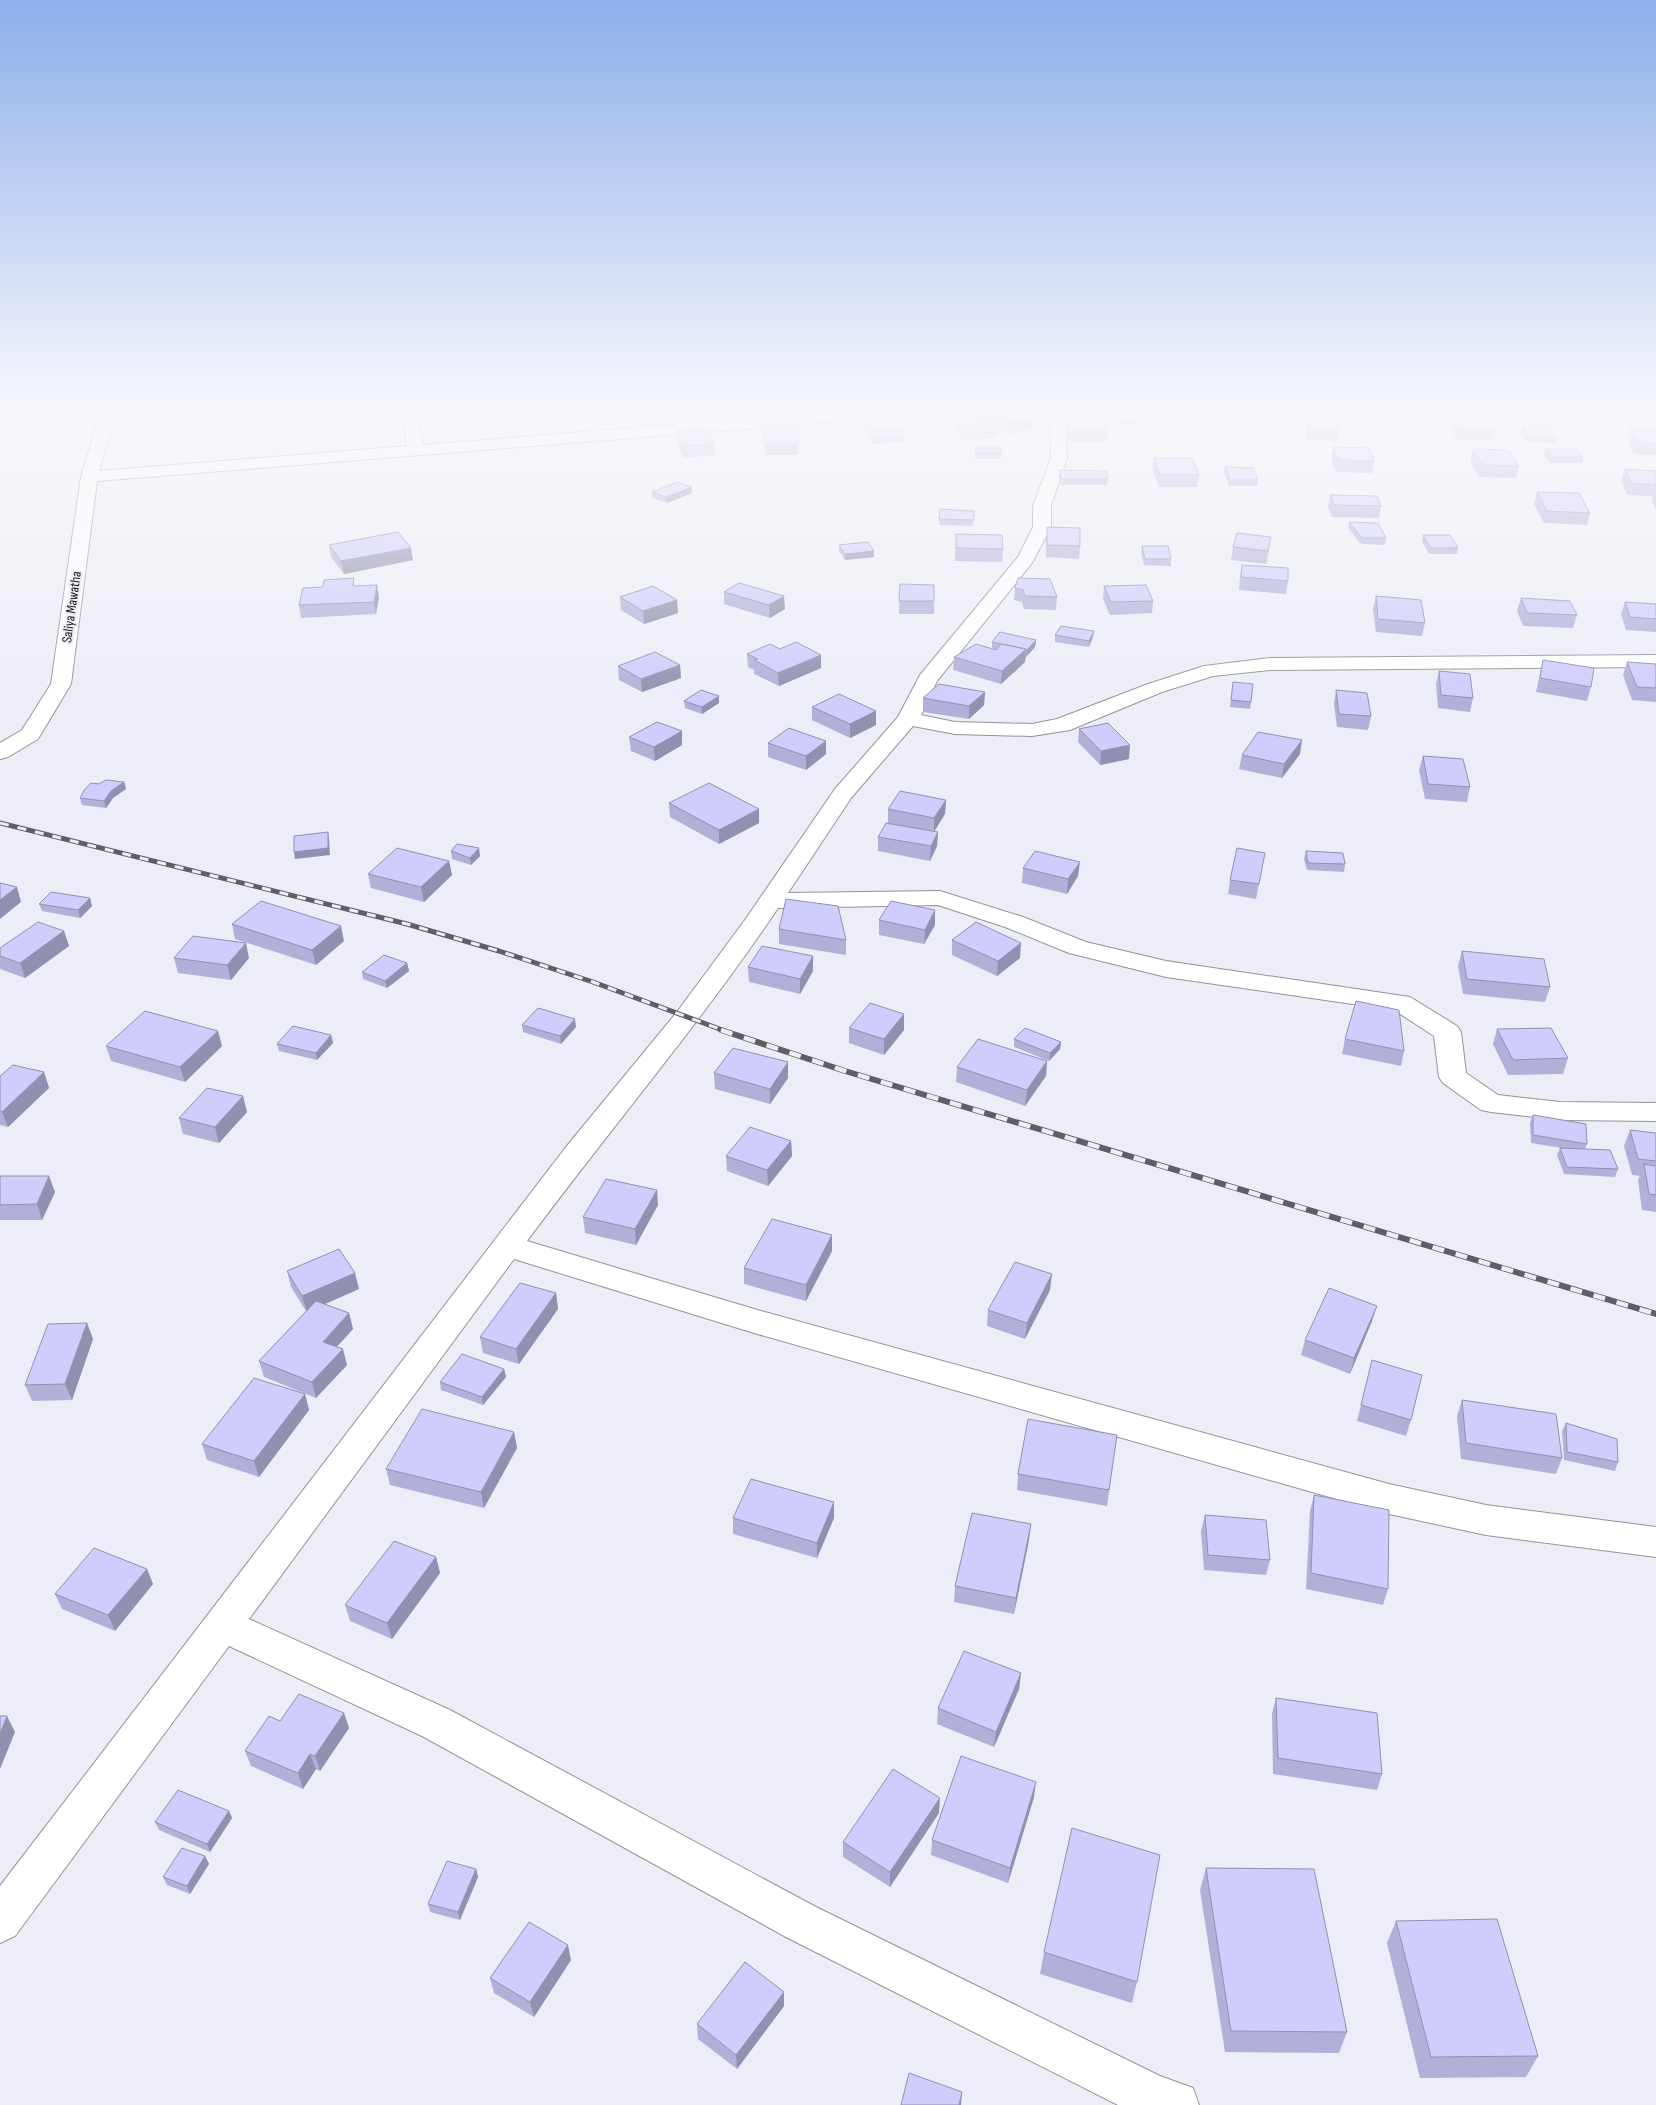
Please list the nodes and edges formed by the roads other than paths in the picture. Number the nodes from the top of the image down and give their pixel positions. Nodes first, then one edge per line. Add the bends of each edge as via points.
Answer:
1 (85, 508) edge
2 (1042, 508) edge
3 (1656, 661) edge
4 (908, 719) junction
5 (0, 752) edge
6 (771, 901) junction
7 (1656, 1112) edge
8 (507, 1246) junction
9 (1656, 1542) edge
10 (223, 1625) junction
11 (0, 1921) edge
12 (1176, 2105) edge

1 - 5 street, Saliya Mawatha via 61,684 30,734
2 - 4 street via 1042,527 1026,559 927,679
3 - 4 street via 1270,664 1211,670 1155,688 1062,725 1032,730 955,728
4 - 6 street via 843,794
6 - 7 street via 940,898 1014,922 1078,948 1166,969 1401,1003 1447,1032 1453,1077 1491,1103 1560,1111
6 - 8 street via 686,1018 576,1154
8 - 9 street via 754,1321 1389,1499 1486,1520
8 - 10 street
10 - 11 street
10 - 12 street via 436,1723 801,1922 1152,2097

